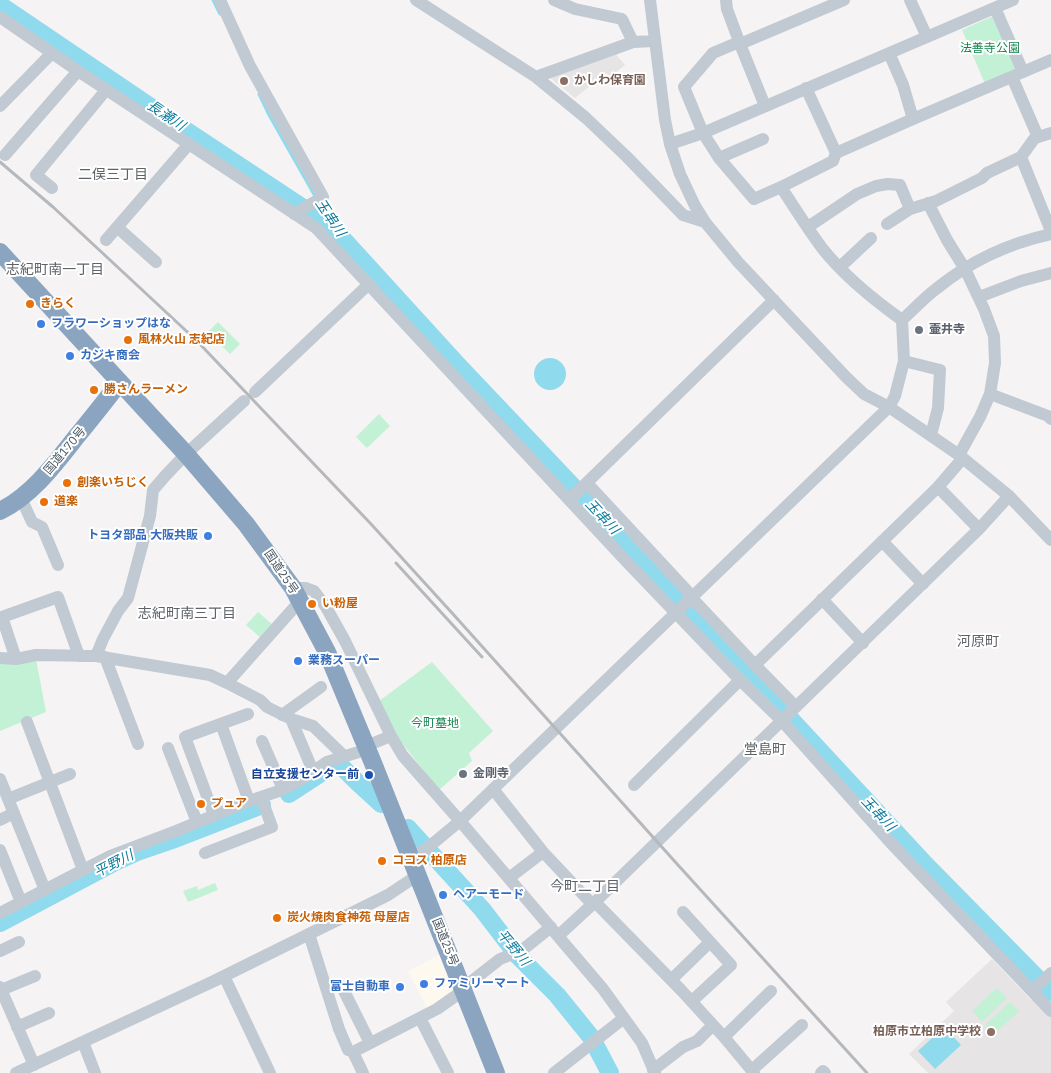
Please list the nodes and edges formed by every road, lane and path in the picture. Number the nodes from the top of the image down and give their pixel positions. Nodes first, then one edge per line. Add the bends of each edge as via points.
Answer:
1 (220, 0) edge
2 (416, 0) edge
3 (554, 0) edge
4 (650, 0) edge
5 (726, 0) edge
6 (844, 0) edge
7 (910, 0) edge
8 (1013, 0) edge
9 (995, 8) junction
10 (0, 17) edge
11 (927, 37) junction
12 (655, 41) junction
13 (633, 42) junction
14 (739, 43) junction
15 (52, 53) junction
16 (889, 53) junction
17 (1051, 60) edge
18 (78, 71) junction
19 (1018, 74) junction
20 (536, 77) junction
21 (806, 88) junction
22 (106, 90) junction
23 (0, 106) edge
24 (765, 106) junction
25 (913, 119) junction
26 (703, 133) junction
27 (1051, 133) edge
28 (1038, 137) junction
29 (763, 139) dead end
30 (189, 144) junction
31 (670, 144) junction
32 (836, 153) junction
33 (5, 155) dead end
34 (1021, 157) junction
35 (719, 158) junction
36 (781, 187) junction
37 (52, 188) dead end
38 (928, 203) junction
39 (910, 209) junction
40 (294, 214) junction
41 (705, 222) junction
42 (887, 224) dead end
43 (118, 226) junction
44 (808, 227) junction
45 (1051, 232) edge
46 (871, 238) dead end
47 (106, 240) dead end
48 (0, 252) edge
49 (156, 262) dead end
50 (840, 267) junction
51 (965, 268) junction
52 (1051, 273) edge
53 (369, 284) junction
54 (979, 297) junction
55 (774, 300) junction
56 (902, 320) junction
57 (904, 361) junction
58 (120, 382) junction
59 (254, 392) dead end
60 (990, 394) junction
61 (244, 401) dead end
62 (889, 407) junction
63 (1051, 418) edge
64 (931, 435) junction
65 (186, 454) junction
66 (961, 457) junction
67 (585, 484) junction
68 (938, 487) junction
69 (1009, 496) junction
70 (21, 498) junction
71 (571, 498) junction
72 (0, 511) edge
73 (979, 529) junction
74 (1051, 540) edge
75 (882, 541) junction
76 (58, 565) dead end
77 (923, 584) junction
78 (297, 595) junction
79 (691, 597) junction
80 (822, 599) junction
81 (678, 611) junction
82 (863, 643) junction
83 (79, 656) junction
84 (101, 656) junction
85 (0, 658) edge
86 (16, 659) junction
87 (755, 665) junction
88 (740, 680) junction
89 (227, 683) junction
90 (321, 687) dead end
91 (248, 714) dead end
92 (789, 715) junction
93 (287, 717) junction
94 (26, 722) dead end
95 (221, 724) junction
96 (391, 736) junction
97 (262, 741) dead end
98 (138, 744) dead end
99 (168, 748) dead end
100 (367, 748) junction
101 (344, 756) junction
102 (314, 771) junction
103 (70, 774) dead end
104 (0, 779) edge
105 (50, 782) junction
106 (634, 785) dead end
107 (283, 789) junction
108 (493, 789) junction
109 (8, 799) junction
110 (255, 799) junction
111 (14, 813) junction
112 (214, 815) junction
113 (0, 820) edge
114 (460, 821) junction
115 (197, 822) junction
116 (0, 850) edge
117 (422, 851) junction
118 (543, 852) junction
119 (206, 854) dead end
120 (83, 870) junction
121 (418, 875) junction
122 (509, 878) junction
123 (45, 890) junction
124 (21, 902) junction
125 (593, 904) junction
126 (683, 912) dead end
127 (0, 913) edge
128 (554, 931) junction
129 (309, 934) junction
130 (19, 942) dead end
131 (710, 942) junction
132 (0, 951) edge
133 (1051, 973) edge
134 (35, 976) dead end
135 (224, 976) junction
136 (671, 980) junction
137 (342, 987) dead end
138 (1, 988) edge
139 (463, 989) junction
140 (771, 991) dead end
141 (1032, 991) junction
142 (692, 1001) junction
143 (352, 1006) junction
144 (1051, 1011) edge
145 (49, 1013) dead end
146 (334, 1015) junction
147 (420, 1018) junction
148 (624, 1018) junction
149 (713, 1025) junction
150 (802, 1025) dead end
151 (17, 1026) junction
152 (724, 1037) junction
153 (83, 1042) junction
154 (370, 1043) junction
155 (353, 1052) junction
156 (34, 1065) junction
157 (571, 1067) edge
158 (654, 1071) edge
159 (753, 1072) edge
160 (16, 1073) edge
161 (94, 1073) edge
162 (270, 1073) edge
163 (363, 1073) edge
164 (448, 1073) edge
165 (496, 1073) edge
166 (554, 1073) edge
167 (821, 1073) edge
168 (825, 1073) edge

1 - 40 street via 250,66 323,197
2 - 20 street
3 - 13 street via 622,19
4 - 12 street
5 - 14 street
6 - 14 street
7 - 11 street
8 - 9 street
9 - 11 street
9 - 19 street
10 - 15 street
11 - 16 street
12 - 13 street
12 - 31 street
13 - 20 street
14 - 24 street
14 - 26 street via 713,53 684,87
15 - 18 street
15 - 23 street
16 - 21 street
16 - 25 street
17 - 19 street
18 - 22 street
18 - 33 street
19 - 25 street
19 - 28 street
20 - 41 street via 586,118 683,215
21 - 24 street
21 - 32 street
22 - 30 street
22 - 37 street via 36,175
24 - 26 street
25 - 32 street
26 - 31 street
26 - 35 street
27 - 28 street
28 - 34 street
29 - 35 street
30 - 40 street
30 - 43 street
31 - 41 street via 680,174
32 - 36 street via 833,161
34 - 38 street
34 - 45 street
35 - 36 street via 754,199
36 - 44 street
38 - 39 street
38 - 51 street
39 - 42 street
39 - 44 street via 900,185 876,186 857,194
40 - 53 street via 316,228
41 - 55 street
43 - 47 street
43 - 49 street
44 - 50 street
45 - 51 street via 1012,244
46 - 50 street
48 - 58 highway, 国道25号
50 - 56 street
51 - 54 street
51 - 56 street
52 - 54 street
53 - 59 street
53 - 71 street
54 - 60 street via 994,336 995,364
55 - 62 street via 864,394
55 - 67 street
56 - 57 street
57 - 62 street
57 - 64 street via 940,370 938,408
58 - 65 highway, 国道25号
58 - 70 highway, 国道170号 via 64,453
60 - 63 street
60 - 66 street
61 - 65 street
62 - 64 street
62 - 79 street
64 - 66 street
65 - 78 highway, 国道25号 via 246,524
65 - 84 street via 153,490 150,516 128,598 103,639
66 - 68 street
66 - 69 street
67 - 71 street
67 - 79 street
68 - 73 street
68 - 75 street
69 - 73 street
69 - 74 street
70 - 72 highway, 国道170号
70 - 76 street via 32,522 42,527
71 - 81 street
73 - 77 street
75 - 77 street
75 - 80 street
77 - 82 street
78 - 89 street
78 - 96 street via 306,588 314,591 326,607
78 - 100 highway, 国道25号 via 327,652
79 - 81 street
79 - 87 street
80 - 82 street
80 - 87 street
81 - 88 street
81 - 108 street
82 - 92 street
83 - 84 street
83 - 86 street via 36,655
83 - 86 street via 58,597 2,617
84 - 89 street via 210,676
84 - 98 street
85 - 86 street
87 - 92 street
88 - 92 street
88 - 106 street
89 - 93 street
90 - 93 street
91 - 95 street
92 - 125 street
92 - 141 street via 890,842
93 - 101 street via 313,726
93 - 102 street
94 - 105 street
95 - 110 street
95 - 112 street via 185,738
96 - 100 street
96 - 114 street via 403,756
97 - 107 street
99 - 115 street
100 - 101 street
100 - 117 highway, 国道25号
101 - 102 street
102 - 107 street
103 - 105 street
104 - 109 street
105 - 109 street
105 - 120 street
107 - 110 street
108 - 114 street
108 - 118 street
109 - 111 street
110 - 112 street
110 - 119 street via 272,827
111 - 113 street
111 - 123 street
112 - 115 street
114 - 117 street
114 - 122 street
115 - 120 street
116 - 124 street
117 - 121 highway, 国道25号
118 - 122 street
118 - 125 street
120 - 123 street
121 - 129 street via 388,895
121 - 139 highway, 国道25号
122 - 128 street
123 - 124 street
124 - 127 street
125 - 128 street
125 - 136 street
126 - 131 street
128 - 139 street via 500,959
128 - 148 street
129 - 135 street
129 - 146 street
130 - 132 street
131 - 136 street
131 - 142 street via 731,965
133 - 141 street
134 - 138 street
135 - 153 street
135 - 162 street
136 - 142 street
137 - 143 street
138 - 151 street
139 - 147 street
139 - 165 highway, 国道25号
140 - 152 street
141 - 144 street
142 - 149 street
143 - 146 street
143 - 154 street
145 - 151 street
146 - 155 street via 348,1050
147 - 154 street
147 - 164 street
148 - 157 street via 594,1041
148 - 158 street via 642,1043
149 - 152 street
149 - 158 street
150 - 159 street
151 - 156 street
152 - 159 street
153 - 156 street
153 - 161 street
154 - 155 street
155 - 163 street
156 - 160 street
157 - 166 street
167 - 168 street

